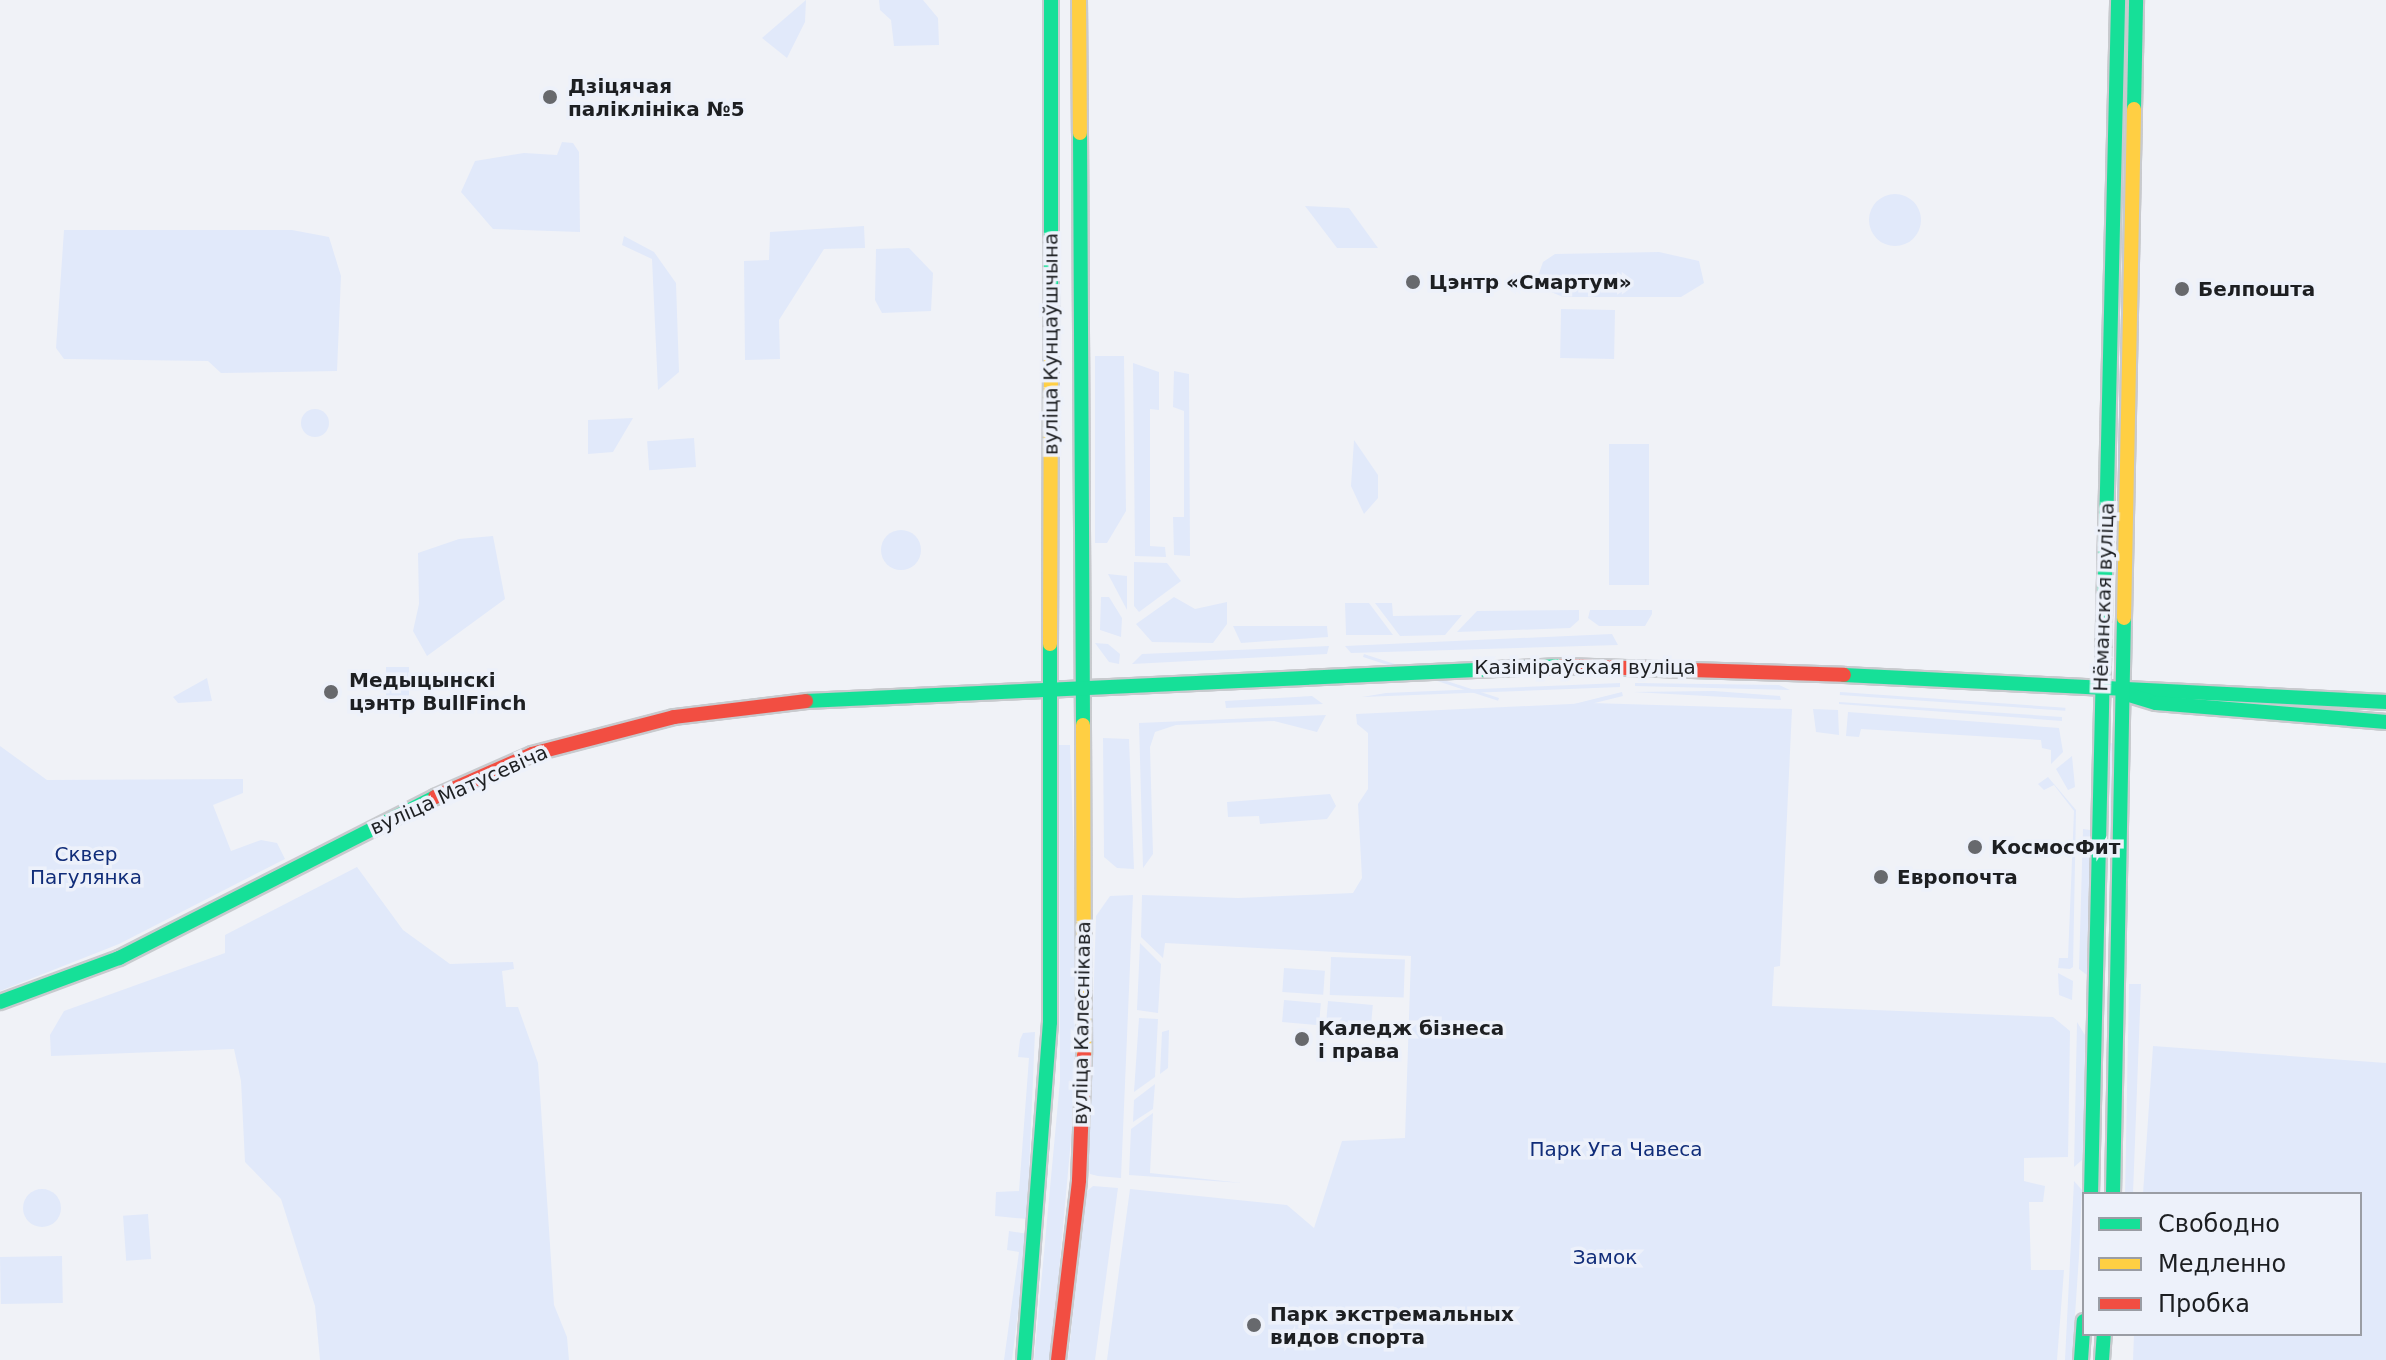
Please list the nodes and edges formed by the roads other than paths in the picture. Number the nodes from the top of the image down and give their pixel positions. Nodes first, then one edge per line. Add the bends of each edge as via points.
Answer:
1 (1051, 0) edge
2 (1079, 0) edge
3 (2118, 0) edge
4 (2136, 0) edge
5 (1083, 685) junction
6 (1048, 687) junction
7 (2101, 691) junction
8 (2122, 692) junction
9 (2386, 702) edge
10 (2386, 722) edge
11 (0, 1002) edge
12 (2096, 1014) junction
13 (2119, 1014) junction
14 (2091, 1192) edge
15 (2113, 1192) edge
16 (2083, 1336) edge
17 (2104, 1336) edge
18 (1024, 1360) edge
19 (1058, 1360) edge
20 (2081, 1360) edge
21 (2102, 1360) edge

1 - 6 main road, вуліца Кунцаўшчына
2 - 5 main road, вуліца Кунцаўшчына
3 - 7 main road, Нёманская вуліца
4 - 8 main road, Нёманская вуліца
5 - 6 main road, Казіміраўская вуліца
5 - 7 main road, Казіміраўская вуліца via 1625,664
5 - 19 main road, вуліца Калеснікава via 1083,1104
6 - 11 main road, вуліца Матусевіча via 761,703 630,727 532,754 119,958
6 - 18 main road, вуліца Калеснікава via 1050,1022
7 - 8 main road, Казіміраўская вуліца
7 - 12 main road, Нёманская вуліца
8 - 9 main road, Казіміраўская вуліца via 2157,687
8 - 10 main road, Казіміраўская вуліца via 2156,703
8 - 13 main road, Нёманская вуліца
12 - 13 main road
12 - 14 main road, Нёманская вуліца
13 - 15 main road, Нёманская вуліца
16 - 20 main road
17 - 21 main road

